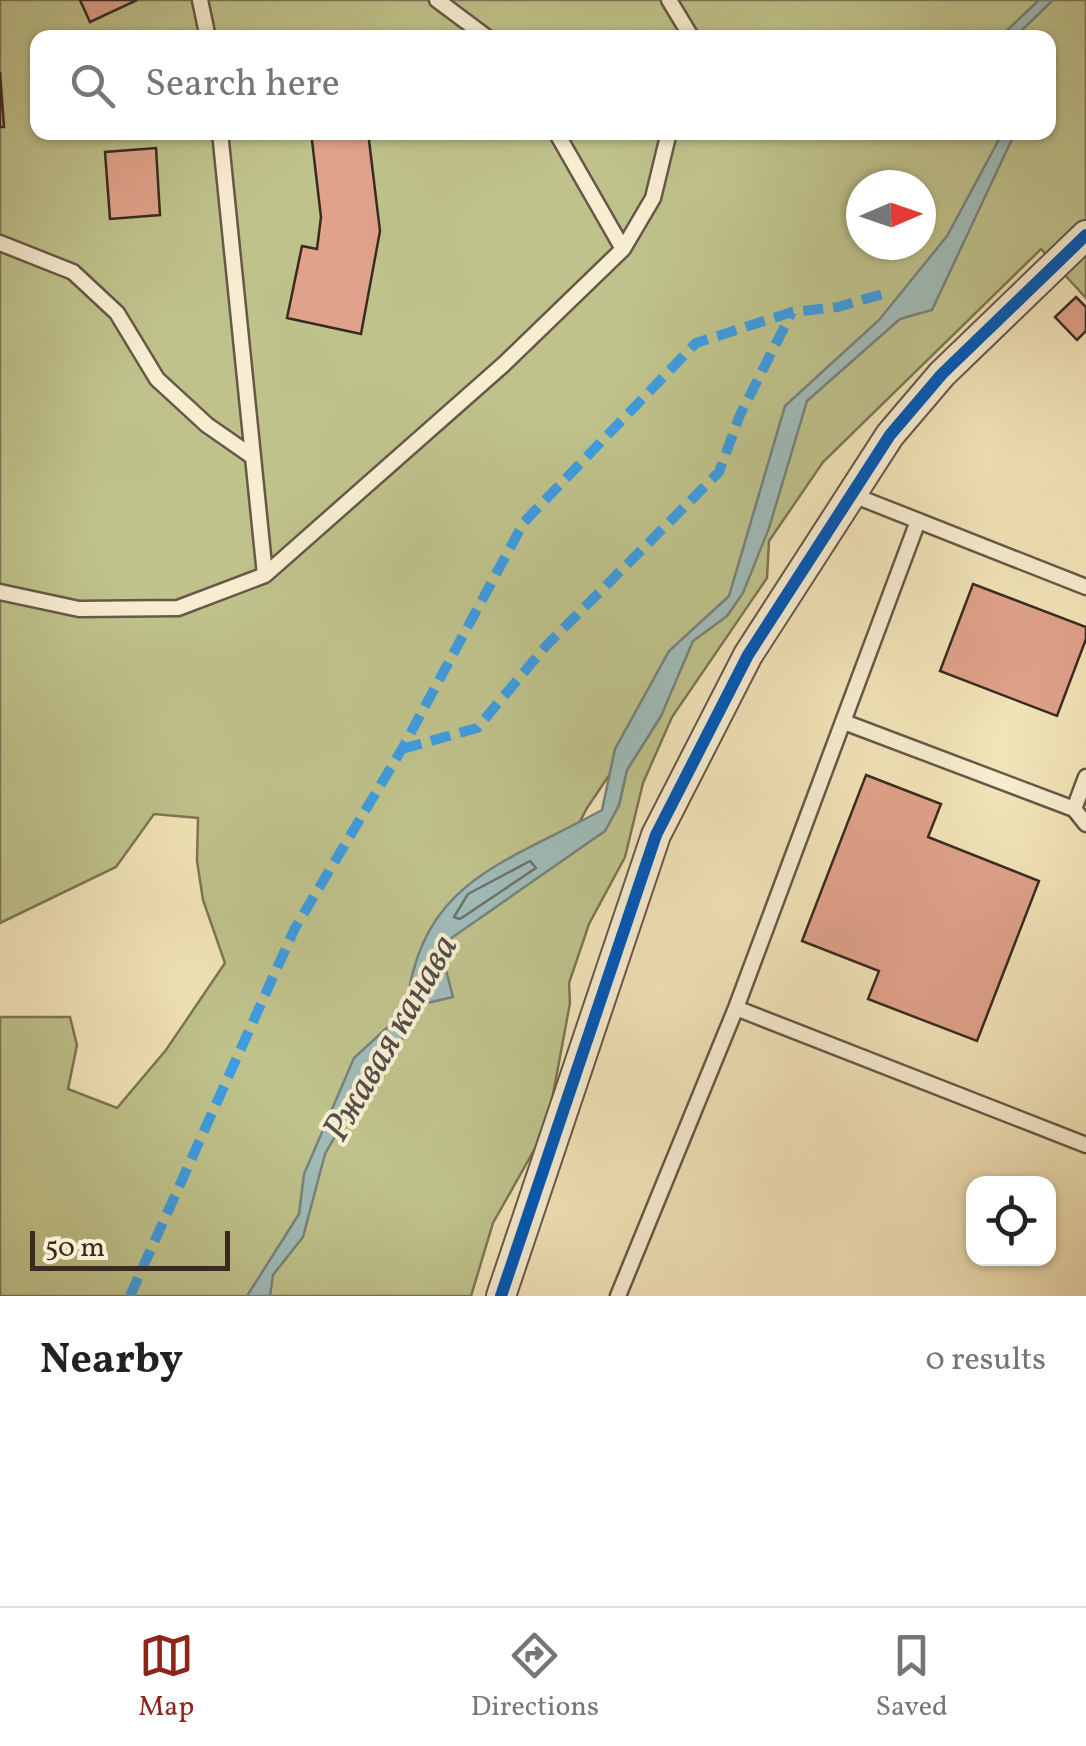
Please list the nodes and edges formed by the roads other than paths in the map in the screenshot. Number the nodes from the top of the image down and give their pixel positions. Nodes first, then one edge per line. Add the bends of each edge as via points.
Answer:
1 (200, 0) edge
2 (437, 0) edge
3 (669, 0) edge
4 (206, 30) edge
5 (477, 30) edge
6 (687, 30) edge
7 (221, 140) edge
8 (561, 140) edge
9 (667, 140) edge
10 (1086, 235) edge
11 (0, 243) edge
12 (623, 249) junction
13 (253, 457) junction
14 (852, 489) junction
15 (918, 521) junction
16 (265, 575) junction
17 (1086, 587) edge
18 (0, 592) edge
19 (844, 722) junction
20 (1086, 776) edge
21 (1074, 809) junction
22 (1086, 824) edge
23 (736, 1008) junction
24 (1086, 1146) edge
25 (502, 1296) edge
26 (618, 1296) edge

1 - 4 lane
2 - 5 lane
3 - 6 lane
7 - 13 lane
8 - 12 lane
9 - 12 lane via 653,198
10 - 14 street via 942,374
11 - 13 lane via 73,272 118,313 157,379
12 - 16 lane
13 - 16 lane
14 - 15 lane
14 - 25 street via 748,655 656,836
15 - 17 lane
15 - 19 lane
16 - 18 lane via 178,608 79,609
19 - 21 lane
19 - 23 lane
20 - 21 lane
21 - 22 lane
23 - 24 lane
23 - 26 lane

